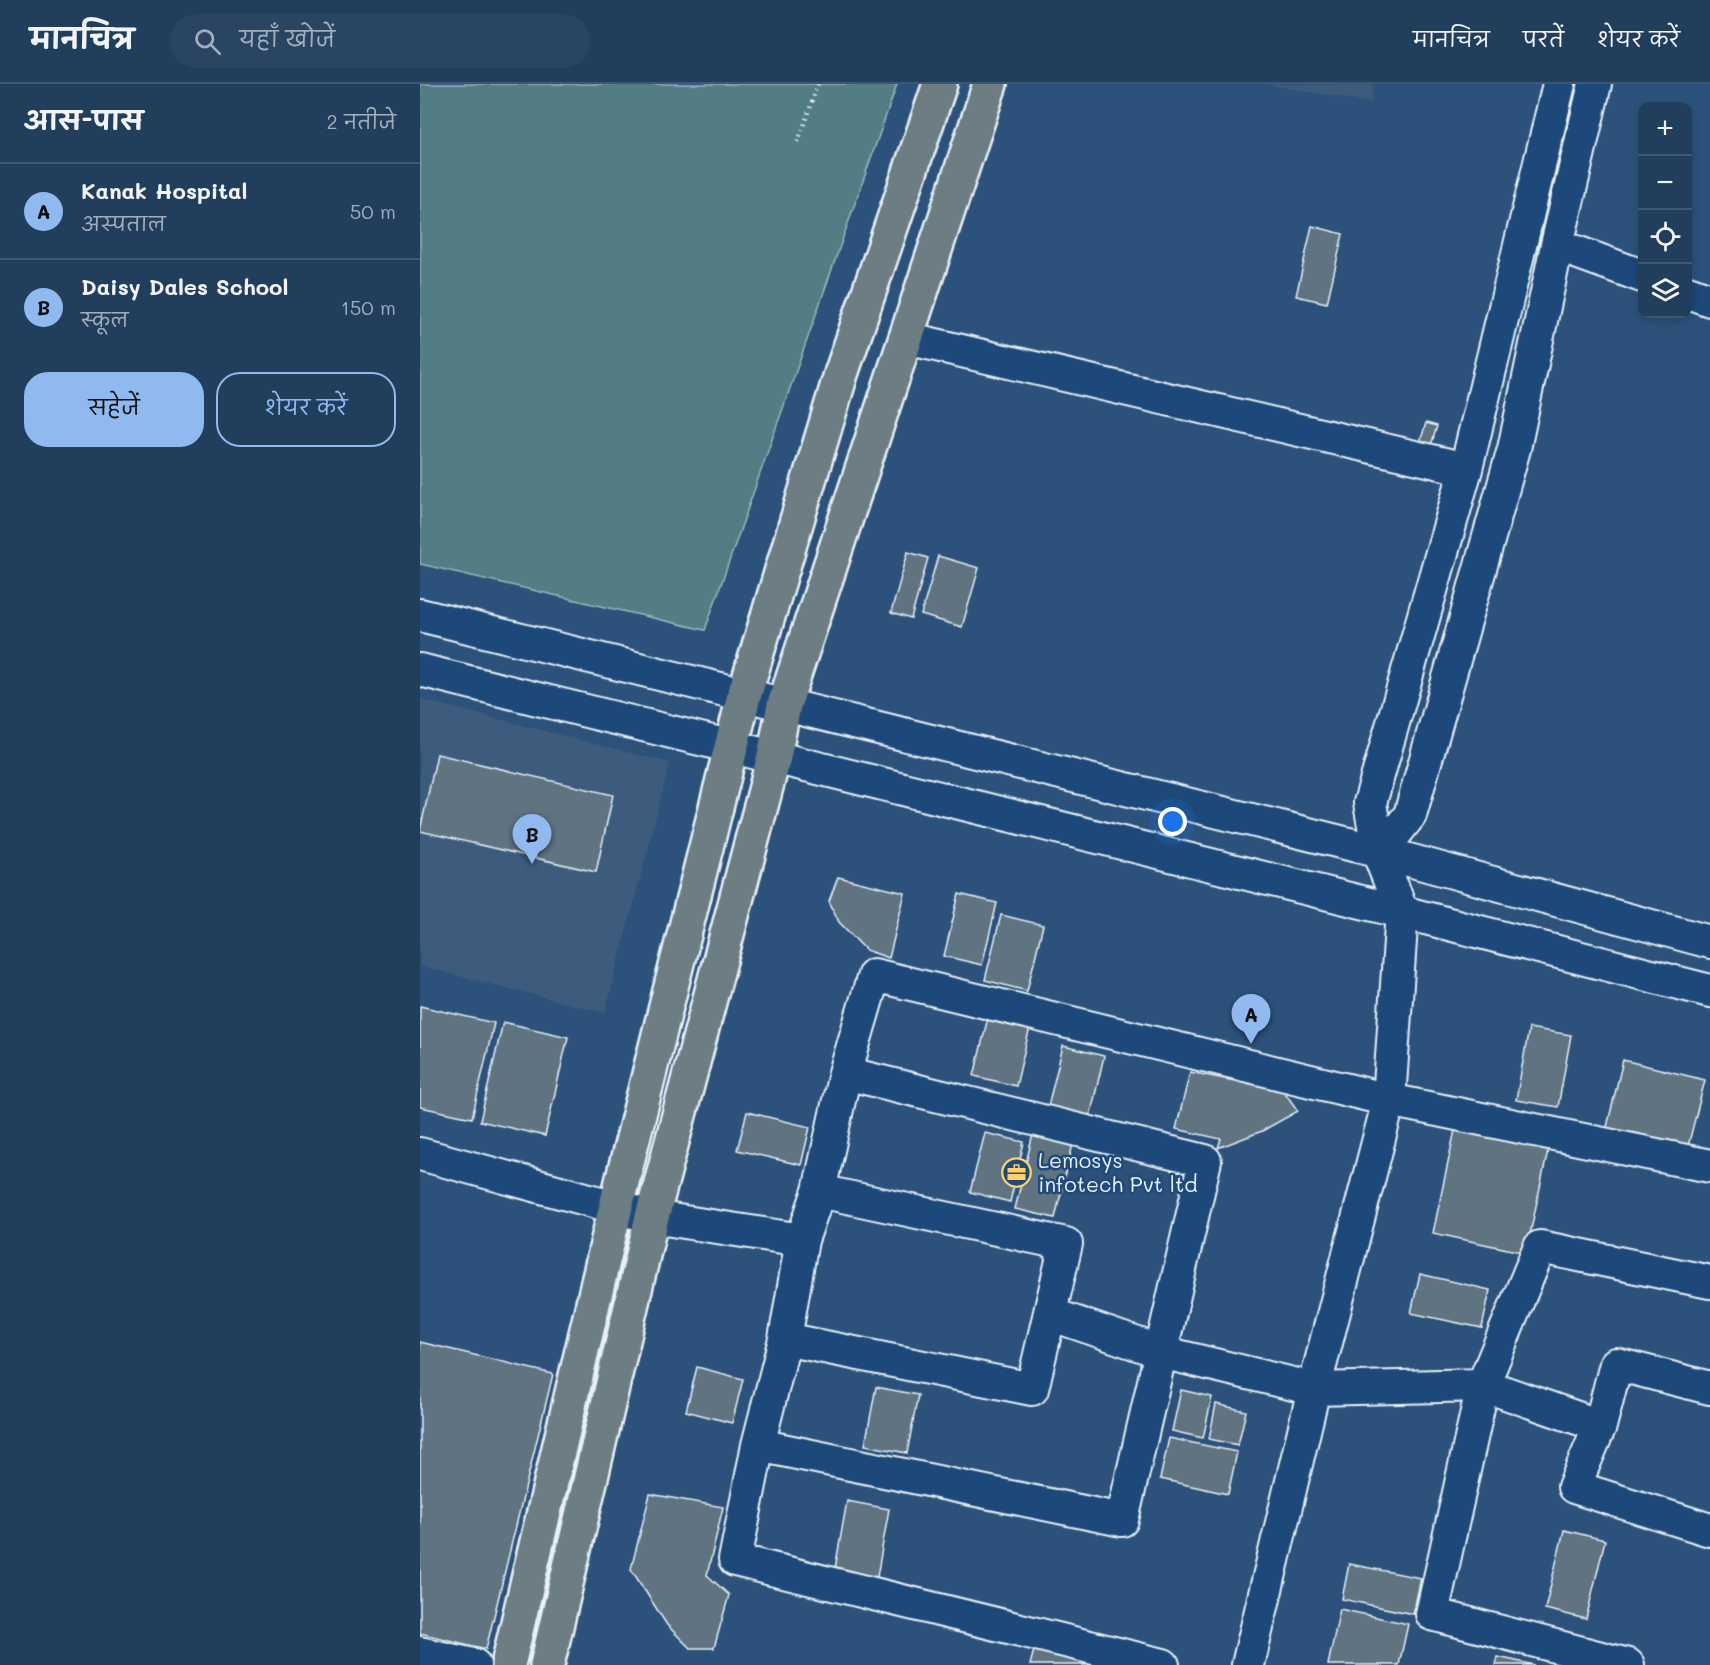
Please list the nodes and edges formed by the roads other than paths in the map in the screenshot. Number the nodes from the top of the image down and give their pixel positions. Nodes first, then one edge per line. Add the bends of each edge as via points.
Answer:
1 (940, 84) edge
2 (990, 84) edge
3 (1559, 84) edge
4 (1595, 84) edge
5 (1557, 245) junction
6 (1638, 275) edge
7 (1692, 293) edge
8 (1710, 300) edge
9 (906, 338) junction
10 (1466, 469) junction
11 (421, 621) edge
12 (420, 669) edge
13 (744, 696) junction
14 (784, 705) junction
15 (733, 747) junction
16 (774, 757) junction
17 (1379, 854) junction
18 (1402, 912) junction
19 (1710, 942) edge
20 (1710, 991) edge
21 (845, 1073) junction
22 (1389, 1100) junction
23 (420, 1154) edge
24 (1710, 1166) edge
25 (819, 1191) junction
26 (615, 1206) junction
27 (652, 1217) junction
28 (802, 1240) junction
29 (1710, 1282) edge
30 (1050, 1314) junction
31 (784, 1339) junction
32 (1161, 1352) junction
33 (1483, 1385) junction
34 (1710, 1388) edge
35 (1314, 1389) junction
36 (1600, 1426) junction
37 (758, 1445) junction
38 (1710, 1530) edge
39 (420, 1653) edge
40 (474, 1665) edge
41 (508, 1665) edge
42 (547, 1665) edge
43 (1163, 1665) edge
44 (1248, 1665) edge
45 (1628, 1665) edge

1 - 13 main road via 841,374
2 - 9 main road
3 - 10 street
4 - 5 street
5 - 6 street
5 - 17 street via 1514,449 1410,815
7 - 8 street
9 - 10 street
9 - 14 main road
10 - 17 street via 1370,803
11 - 13 street
12 - 15 street
13 - 14 street
13 - 15 main road
14 - 16 main road
14 - 17 street
15 - 16 street
15 - 26 main road
16 - 18 street
16 - 27 main road
17 - 18 street
17 - 19 street
18 - 20 street
18 - 22 street
21 - 22 street via 874,975
21 - 25 street
21 - 32 street via 1204,1161
22 - 24 street
22 - 35 street
23 - 26 street
25 - 28 street
25 - 30 street via 1066,1244
26 - 27 street
26 - 41 main road
27 - 28 street
27 - 42 main road
28 - 31 street
29 - 33 street via 1540,1247
30 - 31 street via 1032,1389
30 - 32 street
31 - 37 street
32 - 35 street
32 - 37 street via 1122,1520
33 - 35 street
33 - 36 street
33 - 45 street via 1432,1614
34 - 36 street via 1616,1364
35 - 44 street
36 - 38 street via 1574,1487
37 - 43 street via 735,1560
39 - 40 street

